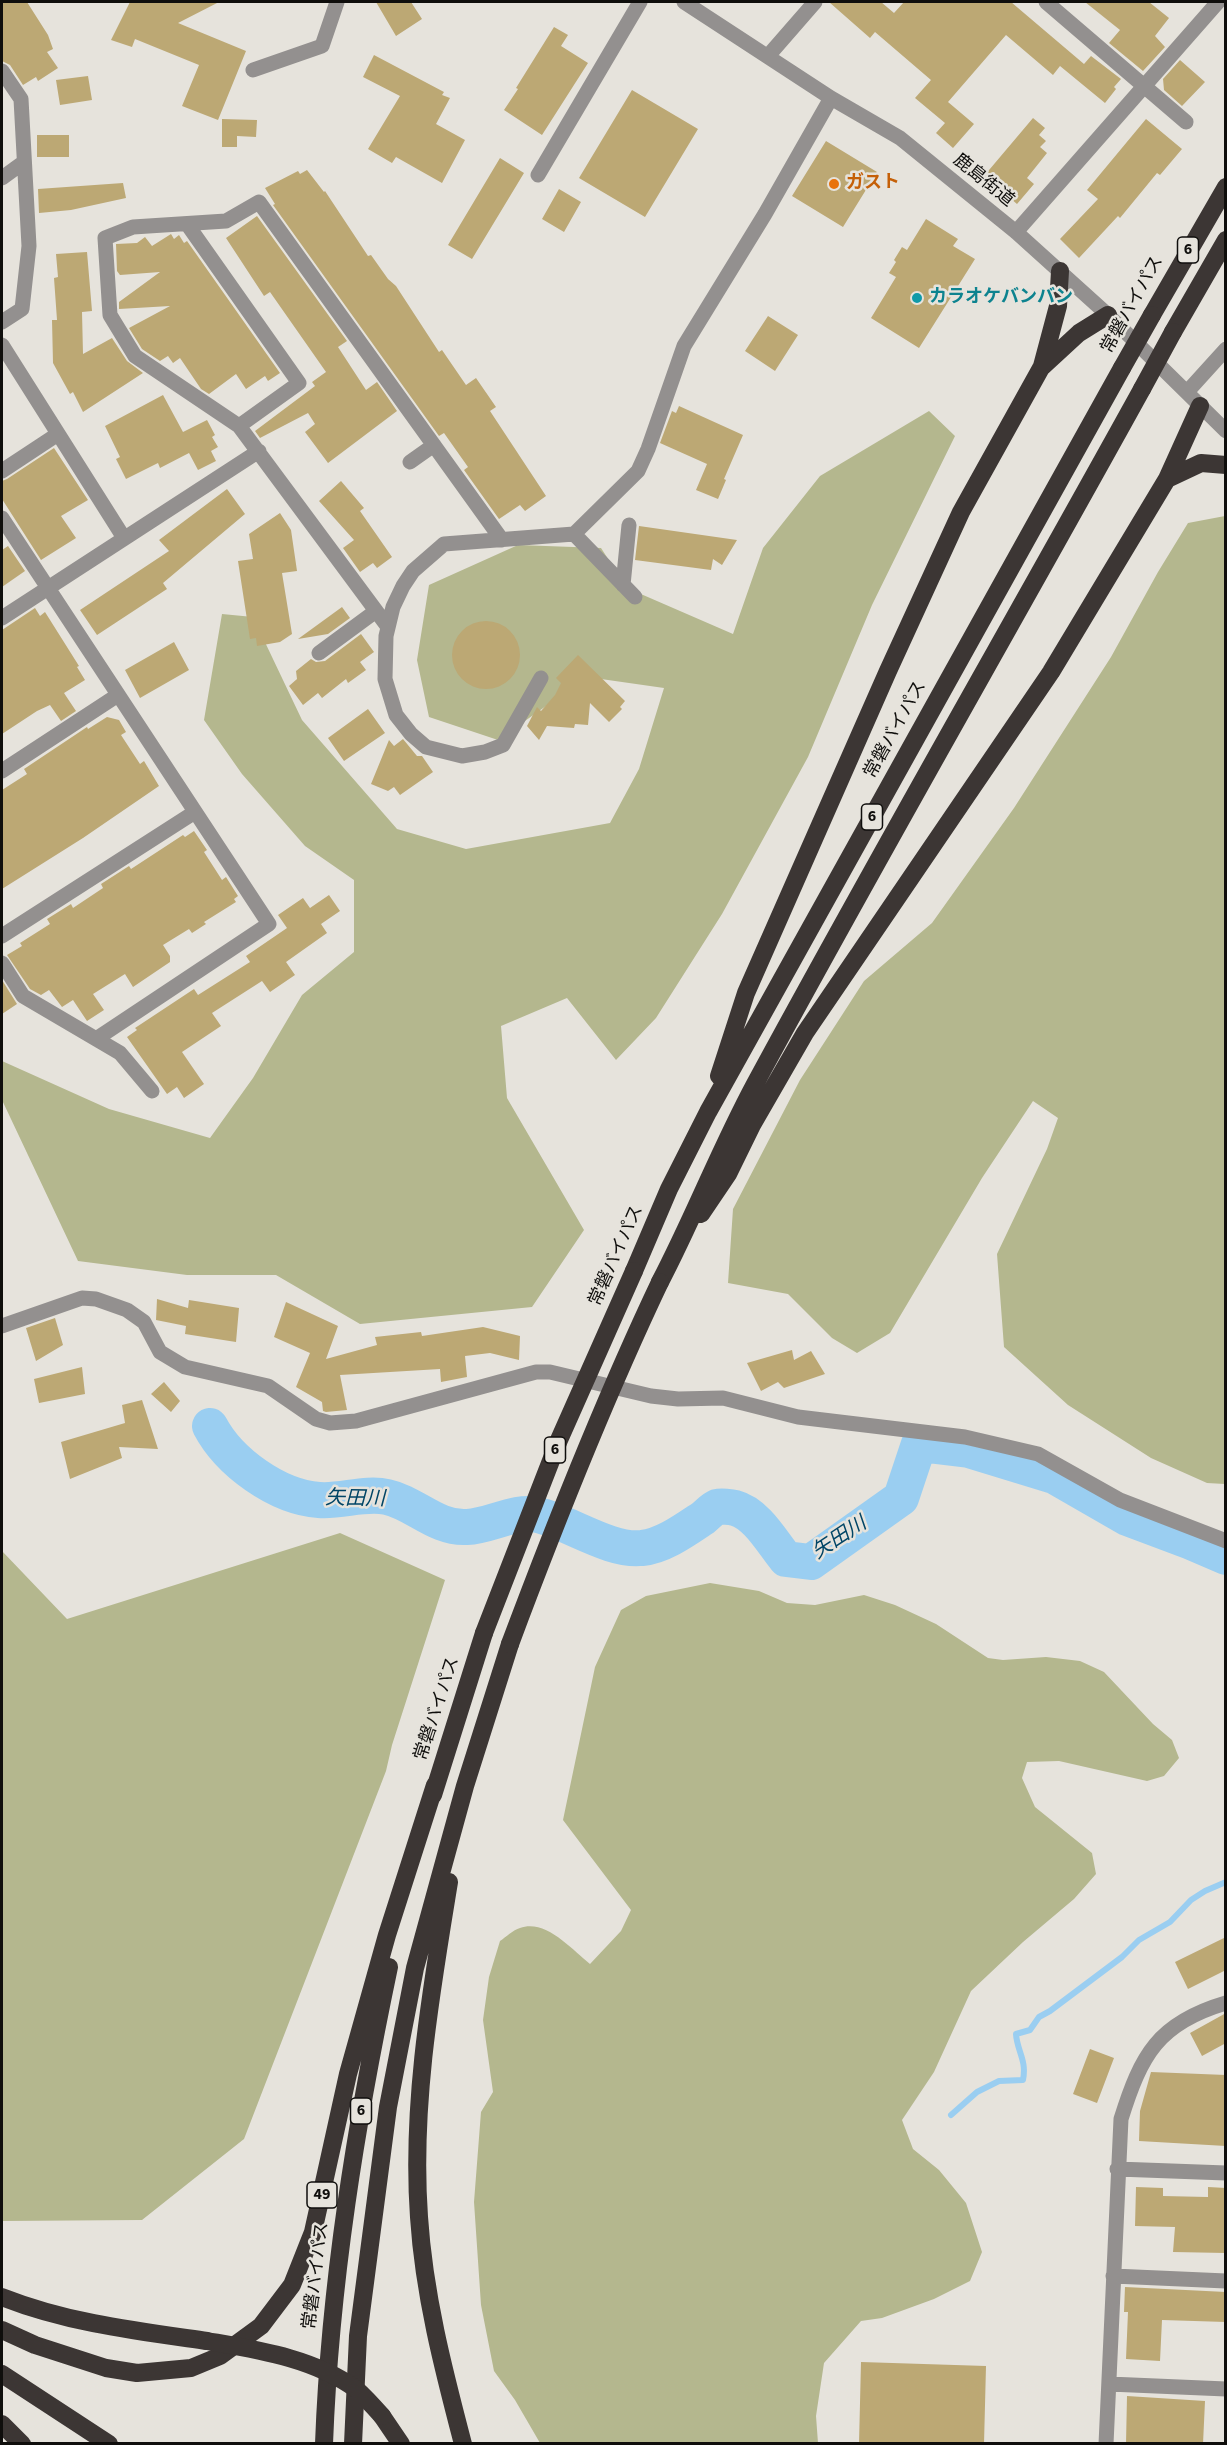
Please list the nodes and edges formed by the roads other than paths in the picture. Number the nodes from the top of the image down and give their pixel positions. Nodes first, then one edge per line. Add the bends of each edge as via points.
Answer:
1 (337, 2) edge
2 (640, 2) edge
3 (684, 2) edge
4 (815, 2) edge
5 (1046, 2) edge
6 (1218, 2) edge
7 (768, 57) junction
8 (254, 70) dead end
9 (2, 71) edge
10 (1146, 85) junction
11 (831, 98) junction
12 (1186, 122) dead end
13 (24, 162) junction
14 (538, 175) dead end
15 (2, 178) edge
16 (1226, 187) edge
17 (187, 224) junction
18 (1016, 232) junction
19 (1226, 240) edge
20 (1060, 272) junction
21 (1107, 315) junction
22 (2, 322) edge
23 (2, 345) edge
24 (1226, 349) edge
25 (1041, 368) junction
26 (1187, 392) junction
27 (1200, 406) junction
28 (239, 426) junction
29 (1226, 431) edge
30 (58, 434) junction
31 (434, 445) junction
32 (259, 451) junction
33 (410, 462) dead end
34 (1226, 465) edge
35 (2, 471) edge
36 (1167, 479) junction
37 (2, 518) edge
38 (629, 525) dead end
39 (574, 534) junction
40 (124, 538) junction
41 (502, 540) junction
42 (623, 585) junction
43 (48, 588) junction
44 (635, 597) dead end
45 (376, 611) junction
46 (2, 618) edge
47 (388, 627) junction
48 (319, 653) dead end
49 (541, 678) dead end
50 (118, 695) junction
51 (2, 771) edge
52 (195, 812) junction
53 (2, 936) edge
54 (2, 963) edge
55 (96, 1039) junction
56 (152, 1091) dead end
57 (708, 1112) junction
58 (677, 1250) junction
59 (2, 1326) edge
60 (1226, 1541) edge
61 (435, 1785) junction
62 (465, 1786) junction
63 (1226, 2003) edge
64 (1118, 2169) junction
65 (1226, 2173) edge
66 (1113, 2276) junction
67 (1226, 2281) edge
68 (2, 2297) edge
69 (2, 2330) edge
70 (2, 2374) edge
71 (1109, 2384) junction
72 (1226, 2389) edge
73 (2, 2424) edge
74 (22, 2444) edge
75 (109, 2444) edge
76 (324, 2444) edge
77 (353, 2444) edge
78 (401, 2444) edge
79 (463, 2444) edge
80 (1106, 2444) edge

1 - 8 street via 322,46
2 - 14 street
3 - 7 street, 鹿島街道
4 - 7 street
5 - 10 street
6 - 10 street
7 - 11 street, 鹿島街道
9 - 13 street via 21,99
10 - 12 street
10 - 18 street
11 - 18 street, 鹿島街道 via 900,138
11 - 39 street via 684,346 638,471
13 - 15 street
13 - 22 street via 28,246 22,309
16 - 57 highway, 常磐バイパス / 6, bridge
17 - 28 street via 299,383
17 - 28 street via 133,227 105,238 110,315 135,356
17 - 31 street via 226,221 259,202
18 - 20 street, 鹿島街道
19 - 58 highway, 6, bridge via 753,1087
20 - 21 street, 鹿島街道
20 - 25 highway via 1058,306
21 - 25 highway via 1079,333
21 - 26 street, 鹿島街道
23 - 30 street
24 - 26 street
25 - 57 highway via 961,512 888,671 746,993
26 - 27 street, 鹿島街道
27 - 29 street, 鹿島街道
27 - 36 highway
28 - 32 street
30 - 35 street
30 - 40 street
31 - 33 street
31 - 41 street
32 - 40 street
32 - 45 street
34 - 36 highway via 1201,463
36 - 58 highway via 1051,672 805,1033 752,1125 729,1174
37 - 43 street
38 - 42 street
39 - 41 street
39 - 42 street
40 - 43 street
41 - 47 street via 444,544 431,553 403,586
42 - 44 street
43 - 46 street
43 - 50 street
45 - 47 street
45 - 48 street
47 - 49 street via 384,660 389,697 396,716 426,747 462,756 503,745
50 - 51 street
50 - 52 street
52 - 53 street
52 - 55 street via 269,924
54 - 55 street via 23,996
55 - 56 street via 120,1053
57 - 61 highway, 常磐バイパス / 6, bridge via 669,1189 559,1440 484,1633
58 - 62 highway, 6, bridge via 615,1377 584,1452 510,1644
59 - 60 street via 82,1298 109,1302 144,1322 160,1352 171,1361 268,1386 306,1414 330,1423 356,1421 536,1372 550,1372 651,1396 723,1398 807,1418 965,1437 1038,1454 1120,1500
61 - 69 highway, 49 via 354,2053 313,2232 292,2285 261,2326 220,2356 191,2368 137,2373 106,2368
61 - 76 highway, 常磐バイパス / 6 via 396,1935 366,2076 335,2294
62 - 77 highway, 6 via 415,1968 388,2107 358,2336
62 - 79 highway via 437,1957 422,2072 417,2150 428,2296
63 - 64 street via 1186,2018 1146,2057 1134,2077 1121,2119
64 - 65 street
64 - 66 street
66 - 67 street
66 - 71 street
68 - 78 highway, bridge via 95,2325 207,2341 292,2359 332,2374 357,2390
70 - 75 highway
71 - 72 street
71 - 80 street
73 - 74 highway

